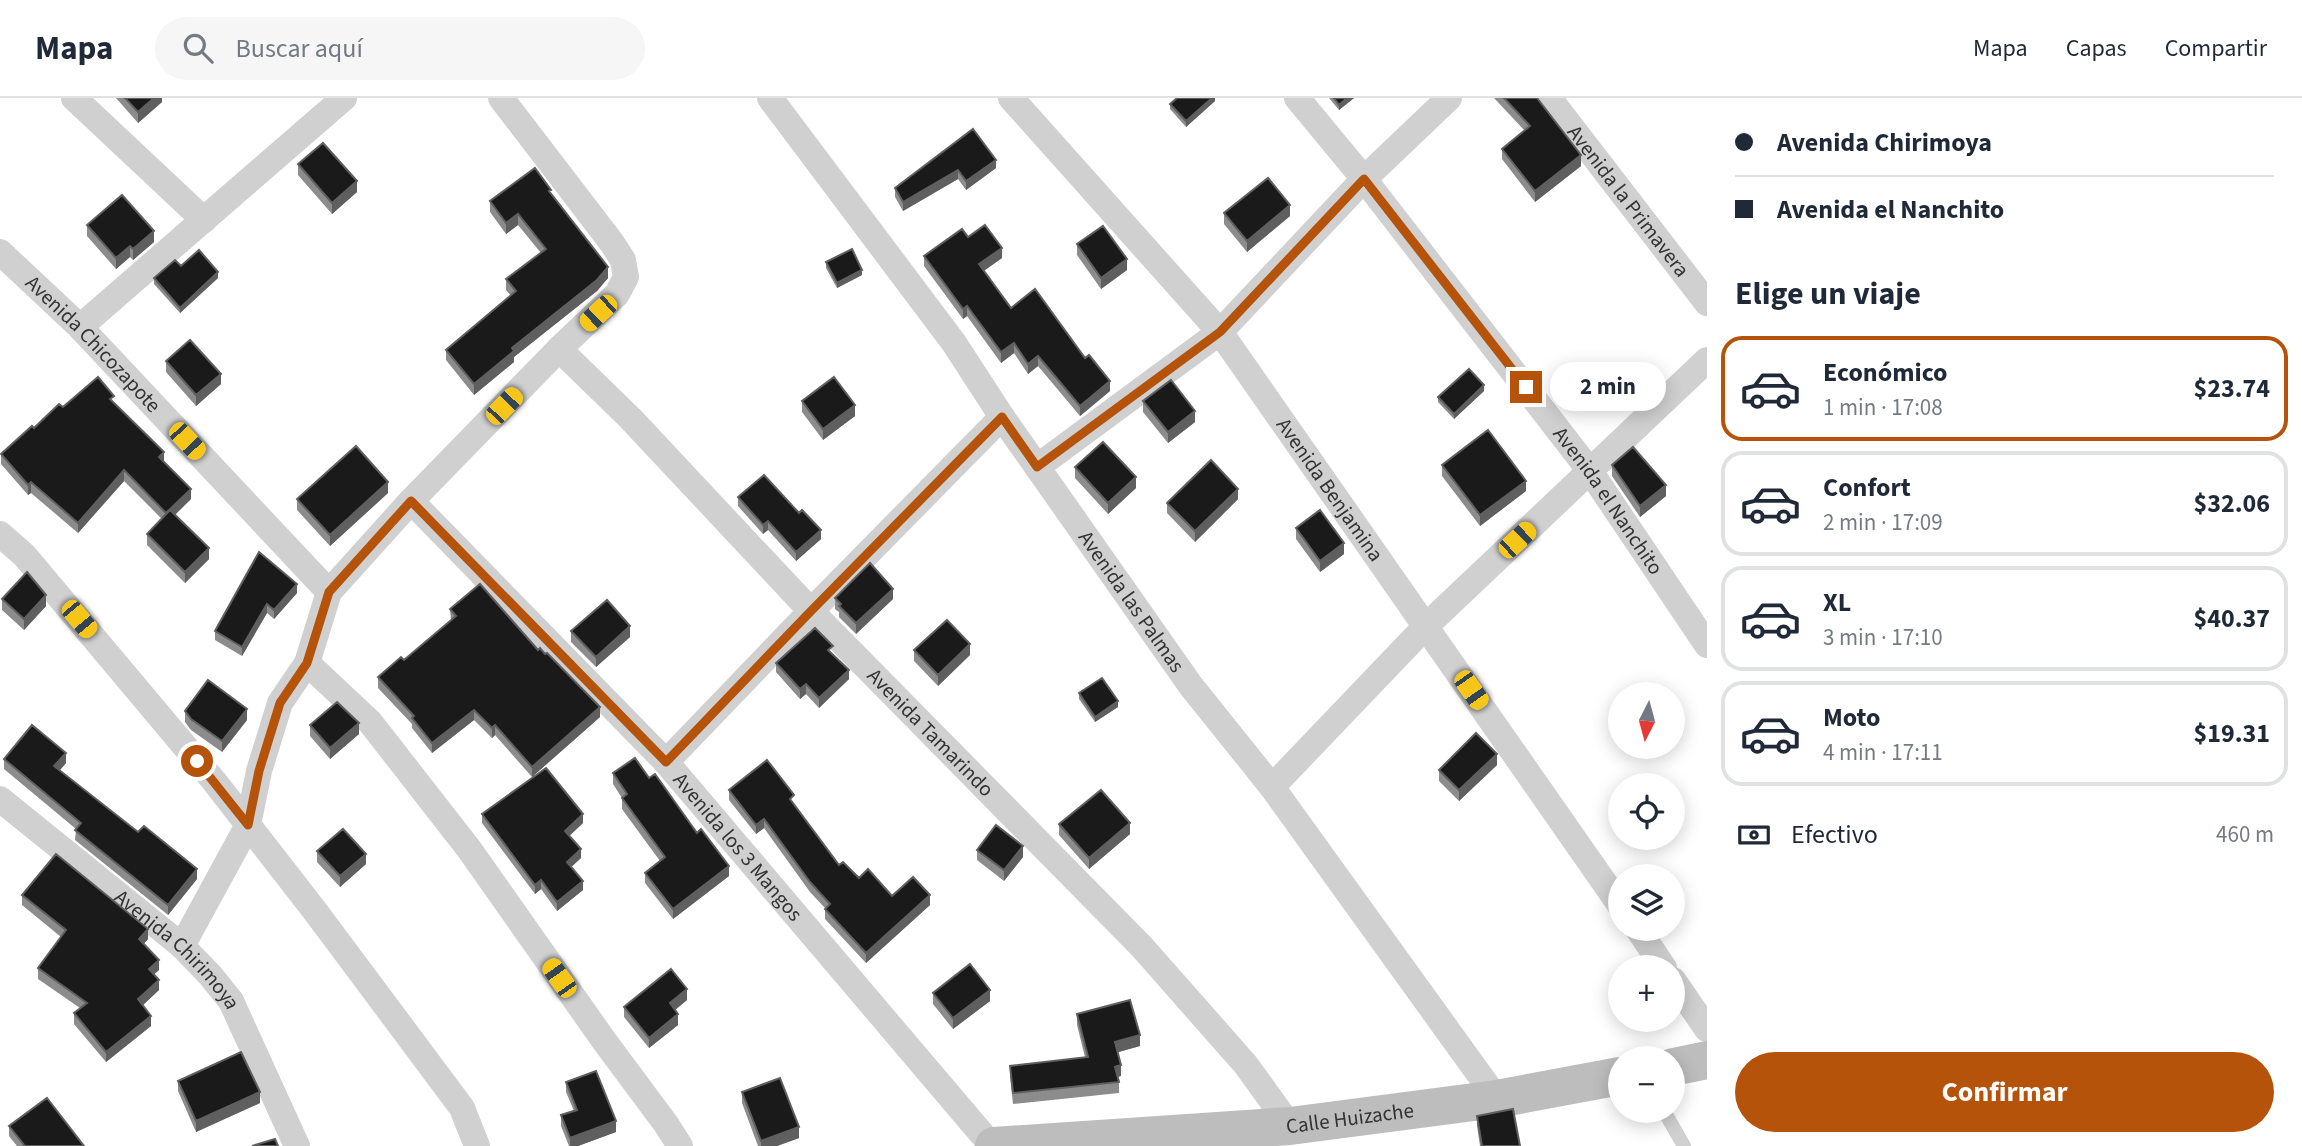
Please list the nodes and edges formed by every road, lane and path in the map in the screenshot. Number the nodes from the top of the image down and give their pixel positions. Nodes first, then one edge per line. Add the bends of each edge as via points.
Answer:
1 (74, 98) edge
2 (344, 98) edge
3 (501, 98) edge
4 (770, 98) edge
5 (1011, 98) edge
6 (1297, 98) edge
7 (1449, 98) edge
8 (1549, 98) edge
9 (1364, 179) junction
10 (204, 220) junction
11 (0, 252) edge
12 (1707, 303) edge
13 (80, 327) junction
14 (1220, 332) junction
15 (559, 349) junction
16 (1707, 360) edge
17 (1002, 417) junction
18 (1037, 467) junction
19 (1590, 471) junction
20 (411, 501) junction
21 (0, 534) edge
22 (329, 592) junction
23 (811, 611) junction
24 (1426, 626) junction
25 (1707, 645) edge
26 (307, 663) junction
27 (666, 762) junction
28 (1272, 788) junction
29 (0, 799) edge
30 (248, 825) junction
31 (1608, 888) edge
32 (182, 946) junction
33 (1685, 997) edge
34 (1707, 1029) edge
35 (1707, 1060) edge
36 (1685, 1065) edge
37 (1608, 1078) edge
38 (1497, 1099) junction
39 (1671, 1123) edge
40 (1290, 1126) junction
41 (297, 1146) edge
42 (477, 1146) edge
43 (680, 1146) edge
44 (993, 1146) edge
45 (1684, 1146) edge

1 - 10 street
2 - 10 street
3 - 15 street via 624,260 626,277 617,294
4 - 17 street, Avenida las Palmas via 954,343
5 - 14 street, Avenida Benjamina
6 - 9 street, Avenida el Nanchito
7 - 9 street
8 - 12 street, Avenida la Primavera
9 - 14 street
9 - 19 street, Avenida el Nanchito
10 - 13 street
11 - 13 street, Avenida Chicozapote
13 - 22 street, Avenida Chicozapote
14 - 18 street
14 - 24 street, Avenida Benjamina
15 - 20 street
15 - 23 street, Avenida Tamarindo
16 - 19 street
17 - 18 street, Avenida las Palmas
17 - 23 street
18 - 28 street, Avenida las Palmas via 1191,687
19 - 24 street
19 - 25 street, Avenida el Nanchito
20 - 22 street
20 - 27 street, Avenida los 3 Mangos
21 - 30 street via 70,608
22 - 26 street
23 - 27 street
23 - 40 street, Avenida Tamarindo via 1142,947 1246,1065
24 - 28 street
24 - 31 street, Avenida Benjamina
26 - 30 street via 280,703
26 - 43 street via 370,722 469,849
27 - 44 street, Avenida los 3 Mangos
28 - 38 street, Avenida las Palmas
29 - 32 street, Avenida Chirimoya
30 - 32 street
30 - 42 street via 462,1108
32 - 41 street, Avenida Chirimoya via 232,1001
33 - 34 street
35 - 36 street
37 - 38 street, Calle Huizache
38 - 40 street, Calle Huizache
39 - 45 lane
40 - 44 street, Calle Huizache

